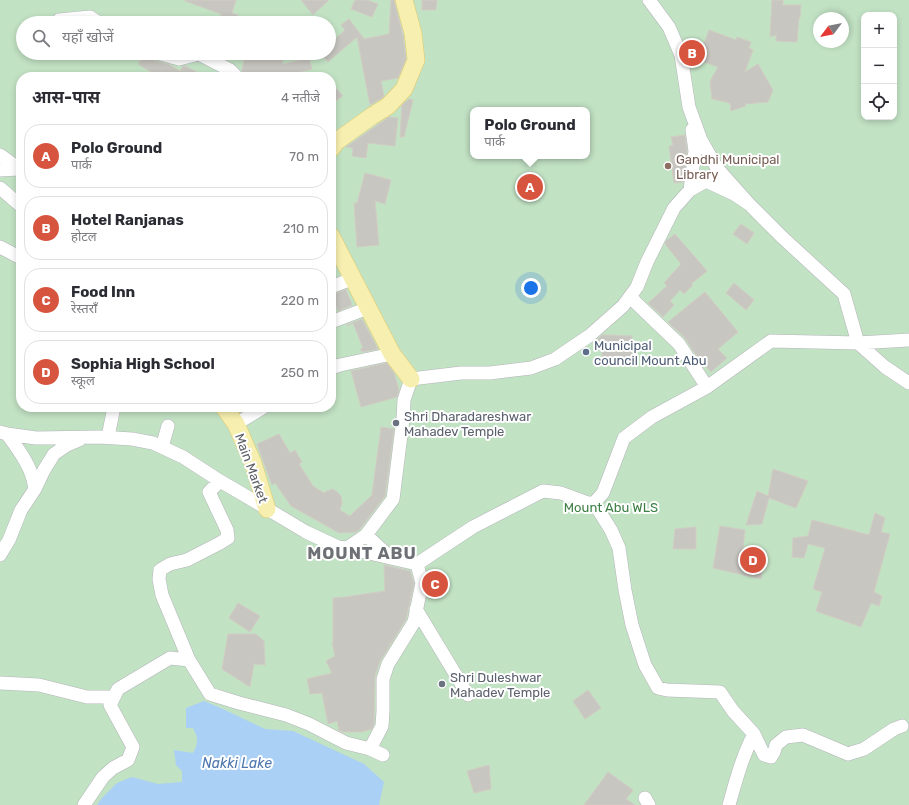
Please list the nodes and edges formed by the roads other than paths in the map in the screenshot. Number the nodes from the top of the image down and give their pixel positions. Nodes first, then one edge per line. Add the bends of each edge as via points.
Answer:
1 (404, 0) edge
2 (649, 0) edge
3 (211, 60) edge
4 (232, 72) edge
5 (689, 104) junction
6 (336, 142) edge
7 (0, 155) edge
8 (16, 166) edge
9 (16, 169) edge
10 (0, 170) edge
11 (0, 188) edge
12 (690, 190) junction
13 (16, 202) edge
14 (749, 204) junction
15 (336, 246) edge
16 (0, 247) edge
17 (16, 255) edge
18 (352, 276) junction
19 (336, 284) edge
20 (630, 297) junction
21 (368, 308) junction
22 (336, 320) edge
23 (909, 340) edge
24 (858, 343) junction
25 (392, 354) junction
26 (336, 366) edge
27 (411, 379) junction
28 (909, 383) edge
29 (707, 387) junction
30 (113, 412) edge
31 (227, 412) edge
32 (256, 412) edge
33 (236, 424) junction
34 (168, 426) dead end
35 (3, 433) edge
36 (85, 437) junction
37 (108, 437) junction
38 (162, 447) junction
39 (220, 481) junction
40 (35, 489) junction
41 (594, 503) junction
42 (268, 509) junction
43 (366, 535) junction
44 (347, 548) junction
45 (0, 555) edge
46 (393, 559) junction
47 (417, 564) junction
48 (416, 609) junction
49 (189, 660) junction
50 (0, 683) edge
51 (468, 696) dead end
52 (114, 697) junction
53 (902, 726) dead end
54 (754, 734) junction
55 (370, 749) junction
56 (383, 756) dead end
57 (84, 805) edge
58 (729, 805) edge

1 - 6 main road via 413,33 416,60 404,89 388,106
2 - 5 street via 669,28 681,55
3 - 4 street
5 - 12 street via 695,151
5 - 14 street via 701,140 717,168
7 - 8 street
9 - 10 street
11 - 13 street
12 - 14 street via 706,181
12 - 20 street via 674,208
14 - 24 street via 844,294
15 - 18 main road
16 - 17 street
18 - 19 street
18 - 21 main road
20 - 27 street via 589,336 555,359 531,368
20 - 29 street via 679,344
21 - 22 street
21 - 25 main road
23 - 24 street
24 - 28 street via 885,367
24 - 29 street via 771,341
25 - 26 street
25 - 27 main road
27 - 43 street via 404,400 393,498
29 - 41 street via 652,417 624,438 603,493
30 - 37 street
31 - 33 main road, Main Market
32 - 33 street
33 - 42 main road, Main Market via 253,462
34 - 38 street
35 - 36 street via 36,438
35 - 40 street via 24,460
36 - 37 street
36 - 40 street via 54,454
37 - 38 street via 154,443
38 - 39 street via 183,456
39 - 42 street
39 - 49 street via 209,492 227,530 228,538 187,560 170,564 160,570 162,595
40 - 45 street via 21,510
41 - 47 street via 561,493 543,491 473,527
41 - 54 street via 619,548 632,625 645,665 658,688 720,692 732,711
42 - 44 street via 306,532 338,547
43 - 44 street
43 - 46 street
44 - 46 street
46 - 47 street
47 - 48 street via 422,584
48 - 51 street
48 - 55 street via 414,622 388,664 382,679 382,726
49 - 52 street via 170,658 118,688
49 - 55 street via 210,694 286,715 346,743
50 - 52 street via 39,685 87,697
52 - 57 street via 110,705 133,747 128,760 103,777
53 - 54 street via 864,749 848,754 803,735 786,737 776,745 771,757 764,755
54 - 58 street via 740,766
55 - 56 street

